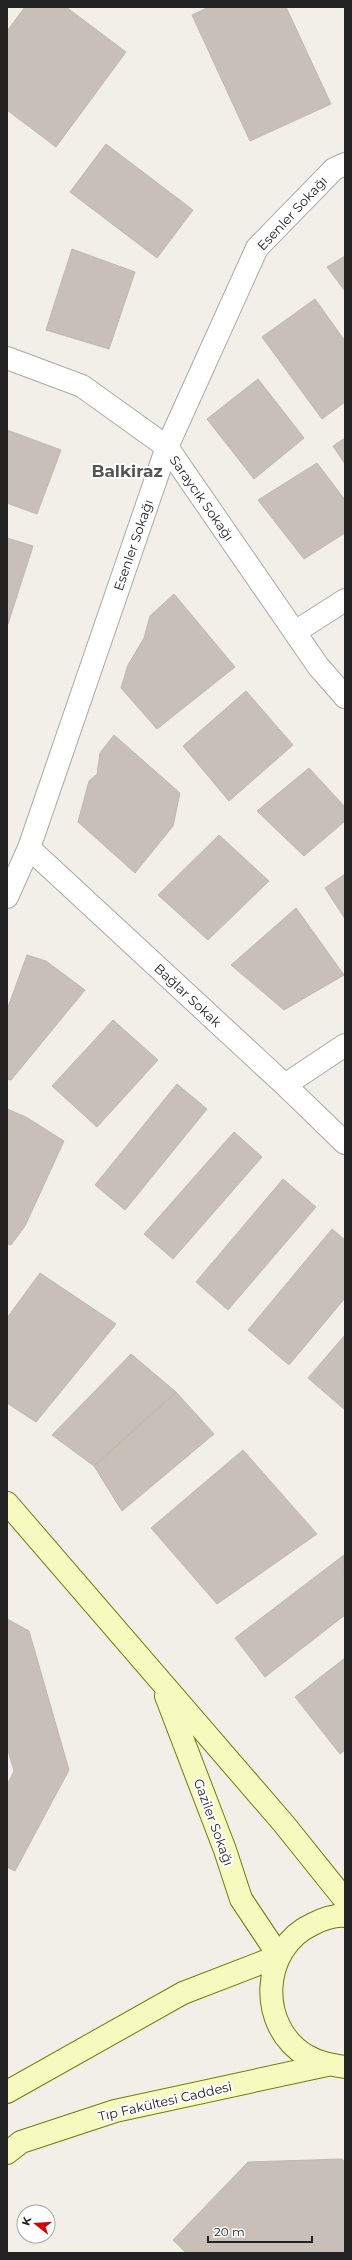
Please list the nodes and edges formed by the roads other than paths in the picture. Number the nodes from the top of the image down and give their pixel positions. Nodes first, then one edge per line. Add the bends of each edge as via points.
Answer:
1 (345, 164) edge
2 (7, 358) edge
3 (166, 447) junction
4 (345, 600) edge
5 (295, 632) junction
6 (345, 697) edge
7 (29, 848) junction
8 (7, 897) edge
9 (345, 1045) edge
10 (285, 1085) junction
11 (345, 1143) edge
12 (7, 1503) edge
13 (161, 1682) junction
14 (345, 1900) edge
15 (345, 1916) edge
16 (279, 1956) junction
17 (339, 2069) edge
18 (7, 2092) edge
19 (7, 2153) edge

1 - 3 street, Esenler Sokağı via 334,169 257,248
2 - 3 street, Saraycık Sokağı via 82,386
3 - 5 street, Saraycık Sokağı
3 - 7 street, Esenler Sokağı
4 - 5 street
5 - 6 street, Saraycık Sokağı via 318,666
7 - 8 street, Esenler Sokağı
7 - 10 street, Bağlar Sokak
9 - 10 street
10 - 11 street, Bağlar Sokak
12 - 13 main road, Gaziler Sokağı
13 - 14 main road, Gaziler Sokağı via 284,1824
13 - 16 main road, Gaziler Sokağı via 241,1898
15 - 16 main road via 322,1919 305,1927 288,1942
16 - 17 main road via 272,1978 271,2000 276,2022 289,2041 307,2056
16 - 18 main road via 183,1993
17 - 19 main road, Tıp Fakültesi Caddesi via 115,2111 21,2142

